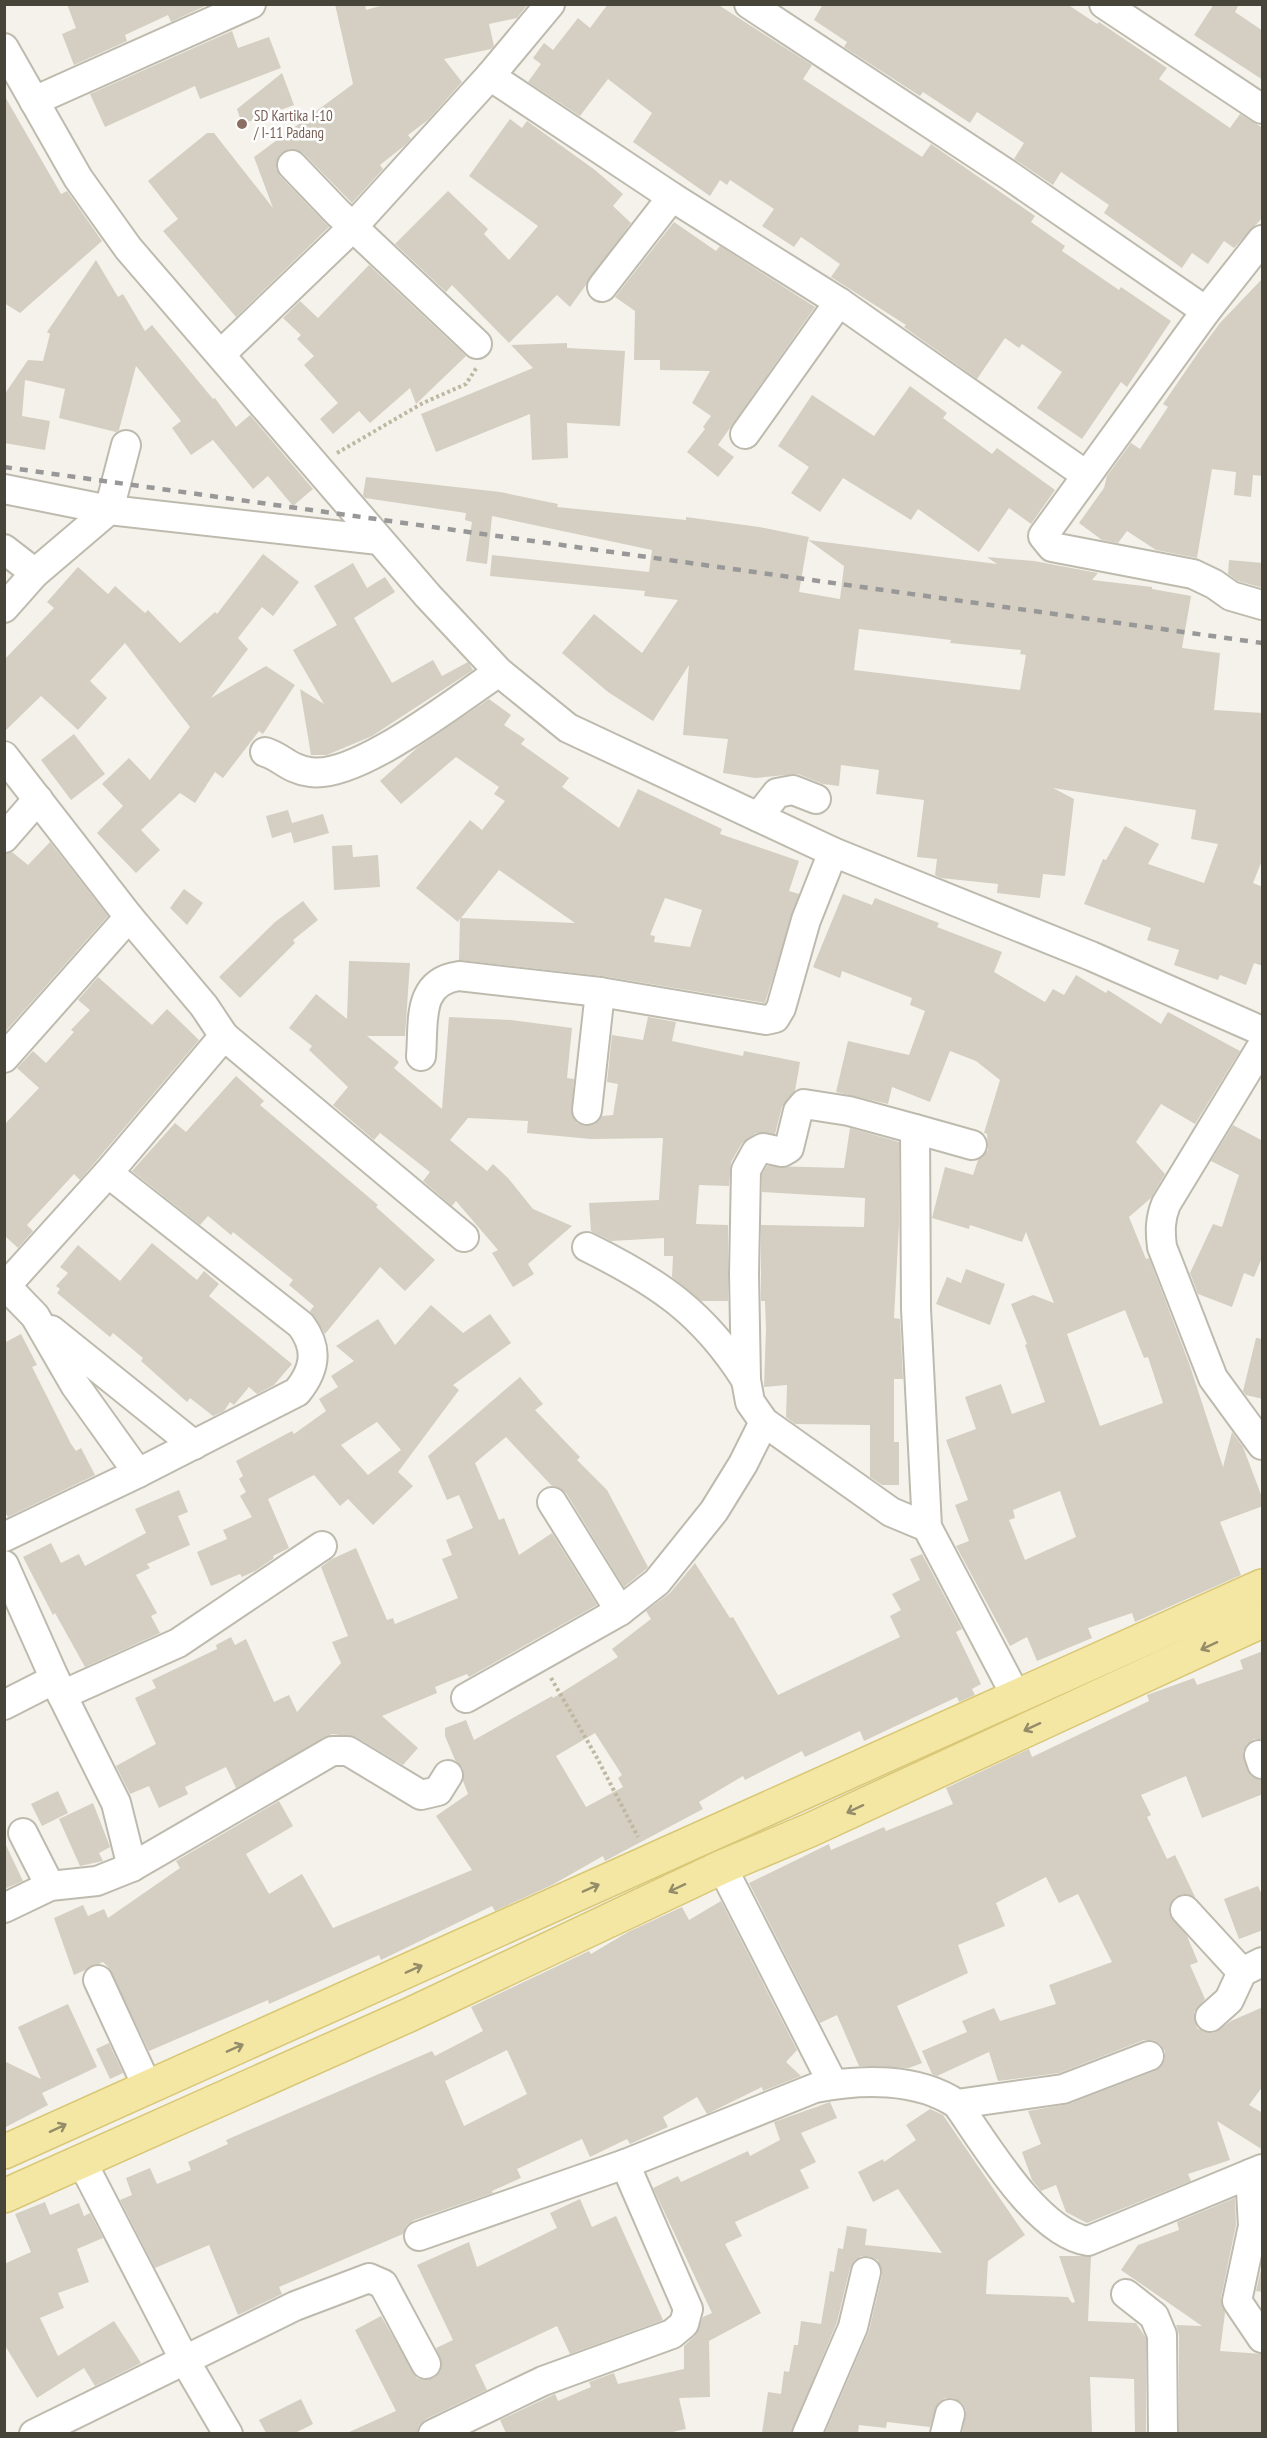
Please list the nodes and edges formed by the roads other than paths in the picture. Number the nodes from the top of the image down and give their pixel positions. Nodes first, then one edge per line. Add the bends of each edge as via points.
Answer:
1 (550, 4) edge
2 (749, 4) edge
3 (1104, 4) edge
4 (239, 7) edge
5 (4, 48) edge
6 (490, 76) junction
7 (34, 101) junction
8 (1263, 109) edge
9 (292, 165) dead end
10 (672, 197) junction
11 (353, 227) junction
12 (1263, 240) edge
13 (602, 287) dead end
14 (838, 302) junction
15 (1206, 312) junction
16 (477, 344) road end
17 (221, 354) junction
18 (745, 434) dead end
19 (126, 445) dead end
20 (1086, 475) junction
21 (4, 489) edge
22 (109, 510) junction
23 (379, 540) junction
24 (4, 549) edge
25 (35, 573) junction
26 (1263, 605) edge
27 (4, 608) edge
28 (499, 672) junction
29 (265, 752) dead end
30 (4, 756) edge
31 (38, 799) junction
32 (816, 799) dead end
33 (758, 817) junction
34 (4, 838) edge
35 (833, 852) junction
36 (129, 917) junction
37 (600, 992) junction
38 (1263, 1031) edge
39 (224, 1036) junction
40 (1263, 1046) edge
41 (421, 1056) dead end
42 (4, 1058) edge
43 (587, 1110) dead end
44 (915, 1129) junction
45 (972, 1145) dead end
46 (108, 1173) junction
47 (464, 1237) dead end
48 (587, 1247) dead end
49 (5, 1287) edge
50 (34, 1316) junction
51 (746, 1380) junction
52 (764, 1422) junction
53 (194, 1445) junction
54 (1263, 1445) edge
55 (138, 1473) junction
56 (552, 1502) dead end
57 (927, 1527) junction
58 (4, 1537) edge
59 (322, 1546) dead end
60 (4, 1565) edge
61 (1263, 1586) edge
62 (620, 1611) junction
63 (1263, 1621) edge
64 (58, 1687) junction
65 (1016, 1696) junction
66 (466, 1698) dead end
67 (4, 1705) edge
68 (448, 1775) dead end
69 (795, 1796) junction
70 (810, 1830) junction
71 (23, 1833) dead end
72 (132, 1867) junction
73 (722, 1867) junction
74 (50, 1886) junction
75 (4, 1908) edge
76 (1185, 1910) dead end
77 (1252, 1967) edge
78 (98, 1980) dead end
79 (343, 2001) junction
80 (1210, 2017) dead end
81 (360, 2037) junction
82 (1149, 2056) dead end
83 (833, 2084) junction
84 (147, 2086) junction
85 (957, 2104) junction
86 (4, 2152) edge
87 (82, 2162) junction
88 (625, 2164) junction
89 (1256, 2171) edge
90 (4, 2196) edge
91 (419, 2236) dead end
92 (866, 2272) dead end
93 (1126, 2294) dead end
94 (1263, 2338) edge
95 (184, 2359) junction
96 (426, 2364) dead end
97 (476, 2425) edge
98 (34, 2433) edge
99 (228, 2433) edge
100 (433, 2433) edge
101 (807, 2433) edge
102 (1163, 2433) edge

1 - 6 street
2 - 15 street via 1010,176
3 - 8 street
4 - 7 street
5 - 7 street
6 - 10 street
6 - 11 street
7 - 17 street via 78,178 128,248
9 - 11 street
10 - 13 street
10 - 14 street
11 - 16 street
11 - 17 street
12 - 15 street
14 - 18 street via 788,391
14 - 20 street
15 - 20 street
17 - 23 street
19 - 22 street
20 - 26 street via 1045,529 1043,536 1052,548 1193,574 1231,596
21 - 22 street
22 - 23 street
22 - 25 street
23 - 28 street
24 - 25 street
25 - 27 street
28 - 29 street via 374,755 337,769 313,773 289,767
28 - 33 street via 568,728
30 - 31 street
31 - 34 street
31 - 36 street
32 - 33 street via 794,790 777,793
33 - 35 street
35 - 37 street via 806,920 775,1018 766,1020
35 - 38 street via 1091,956
36 - 39 street via 204,1006
36 - 42 street
37 - 41 street via 449,977 431,989 425,999
37 - 43 street
39 - 46 street
39 - 47 street
40 - 54 street via 1166,1204 1160,1231 1162,1247 1213,1378
44 - 45 street
44 - 51 street via 849,1111 804,1104 798,1111 789,1148 782,1152 763,1148 750,1161 746,1170 744,1274
44 - 57 street via 916,1309
46 - 49 street
46 - 53 street via 301,1325 313,1347 309,1377 297,1392
48 - 51 street via 633,1269 676,1298 724,1345
49 - 50 street
50 - 53 street
50 - 55 street via 75,1385
51 - 52 street via 750,1402
52 - 57 street via 891,1512
52 - 62 street via 714,1511 657,1582
53 - 55 street
55 - 58 street
56 - 62 street
57 - 65 street
59 - 64 street via 178,1643
60 - 64 street
61 - 65 main road
62 - 66 street
63 -> 70 main road
64 - 67 street
64 - 72 street via 116,1803
65 - 69 main road
68 - 72 street via 438,1791 421,1795 348,1751 332,1751
69 - 70 main road
79 -> 69 main road
70 - 73 main road
71 - 74 street
72 - 74 street via 97,1881
73 -> 81 main road
73 - 83 street
74 - 75 street
76 - 77 street
77 - 80 street via 1229,2000
78 - 84 street
79 - 81 main road
84 -> 79 main road
81 - 87 main road
82 - 85 street via 1063,2089
83 - 85 street via 897,2083 935,2092
83 - 88 street via 814,2088
86 -> 84 main road
85 - 89 street via 1033,2207 1048,2223 1073,2239 1088,2241
87 - 90 main road
87 - 95 street
88 - 91 street
88 - 97 street via 688,2309 684,2324 672,2334 543,2381
89 - 94 street via 1253,2226 1237,2301
92 - 101 street via 852,2327
93 - 102 street via 1154,2316 1162,2335
95 - 96 street via 295,2306 373,2278 383,2284
95 - 98 street
95 - 99 street
97 - 100 street

